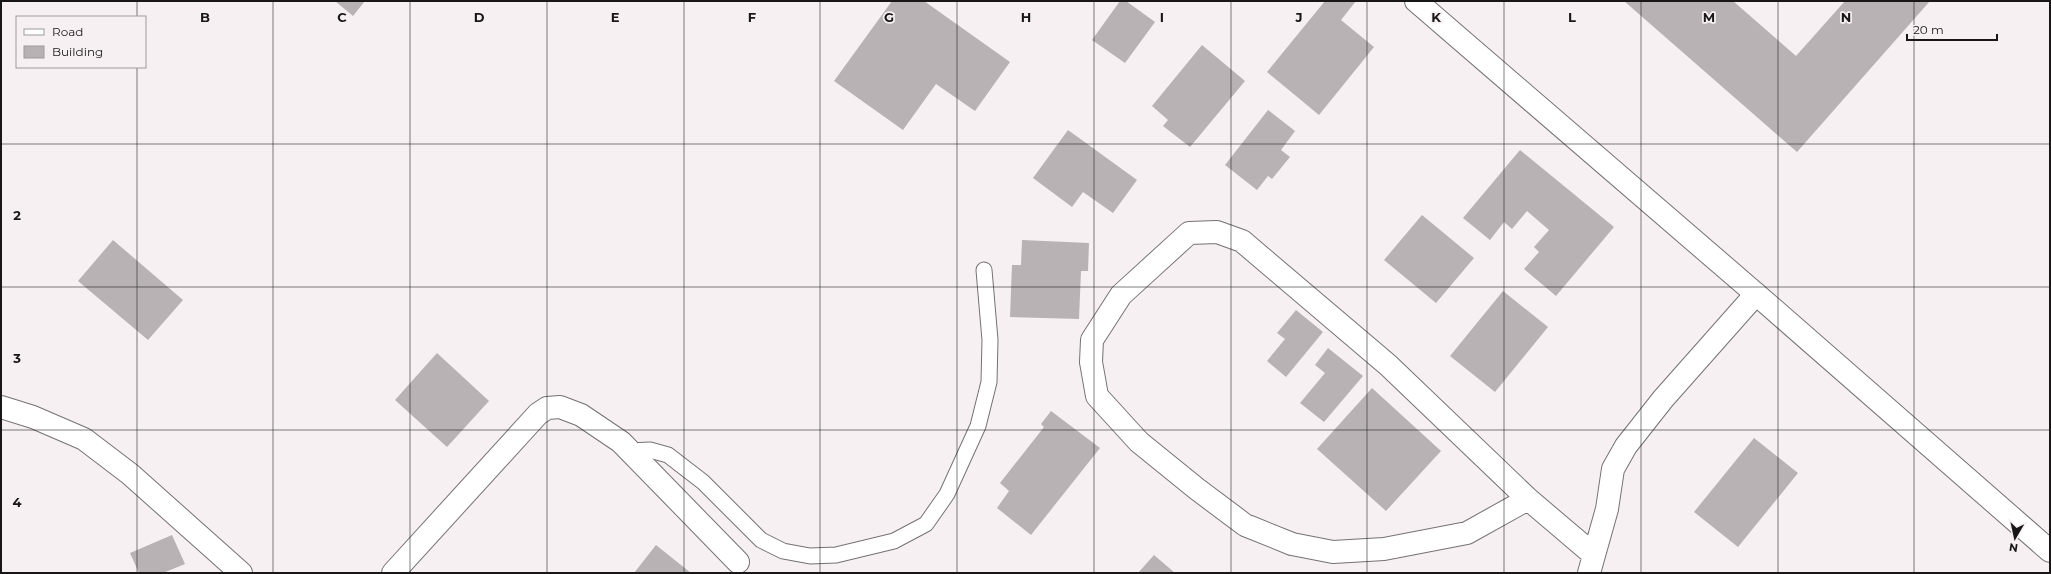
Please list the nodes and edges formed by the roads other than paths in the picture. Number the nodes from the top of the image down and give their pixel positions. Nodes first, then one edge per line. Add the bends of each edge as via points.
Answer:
1 (1416, 1) edge
2 (984, 270) dead end
3 (1756, 294) junction
4 (1, 407) edge
5 (629, 451) junction
6 (1528, 498) junction
7 (2050, 552) edge
8 (738, 562) dead end
9 (1592, 564) edge
10 (241, 573) edge
11 (393, 573) edge

1 - 3 street
2 - 5 lane via 990,340 989,376 978,426 947,494 926,524 894,541 836,555 810,556 782,551 761,540 702,482 668,454 650,450
3 - 7 street
3 - 9 street via 1663,399 1626,446 1613,469 1607,509
4 - 10 street via 84,438 130,474
5 - 8 street
5 - 11 street via 621,442 581,415 560,407 548,408 538,414
6 - 6 street via 1388,365 1242,241 1217,232 1190,233 1121,295 1092,340 1091,362 1097,396 1139,442 1244,525 1292,544 1333,552 1384,549 1467,533
6 - 9 street

